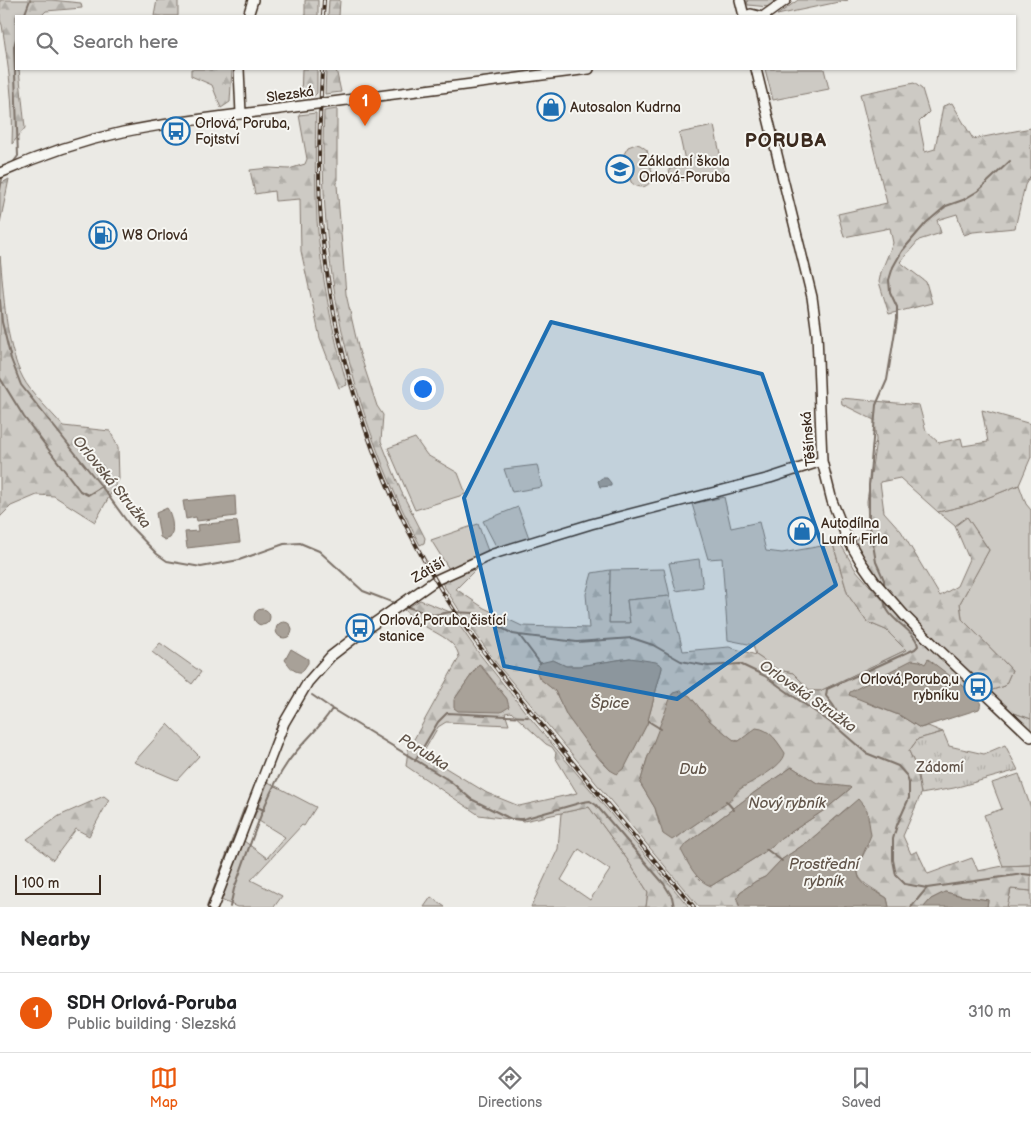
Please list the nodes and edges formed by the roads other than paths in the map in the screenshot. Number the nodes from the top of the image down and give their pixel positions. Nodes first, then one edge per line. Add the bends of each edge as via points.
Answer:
1 (253, 0) edge
2 (740, 0) edge
3 (786, 0) edge
4 (248, 15) edge
5 (745, 15) edge
6 (765, 15) edge
7 (239, 70) edge
8 (582, 70) edge
9 (756, 70) edge
10 (242, 114) junction
11 (0, 173) edge
12 (822, 461) junction
13 (1031, 737) edge
14 (213, 907) edge

1 - 4 street
2 - 5 street
3 - 6 street
7 - 10 street
8 - 10 street, Slezská, bridge
9 - 12 street, Těšínská via 812,297 817,334
10 - 11 street, Slezská via 122,132 81,143
12 - 13 street, Těšínská via 842,526 876,582 934,645
12 - 14 street, Zátiší via 494,554 436,580 366,629 327,660 308,682 284,723

